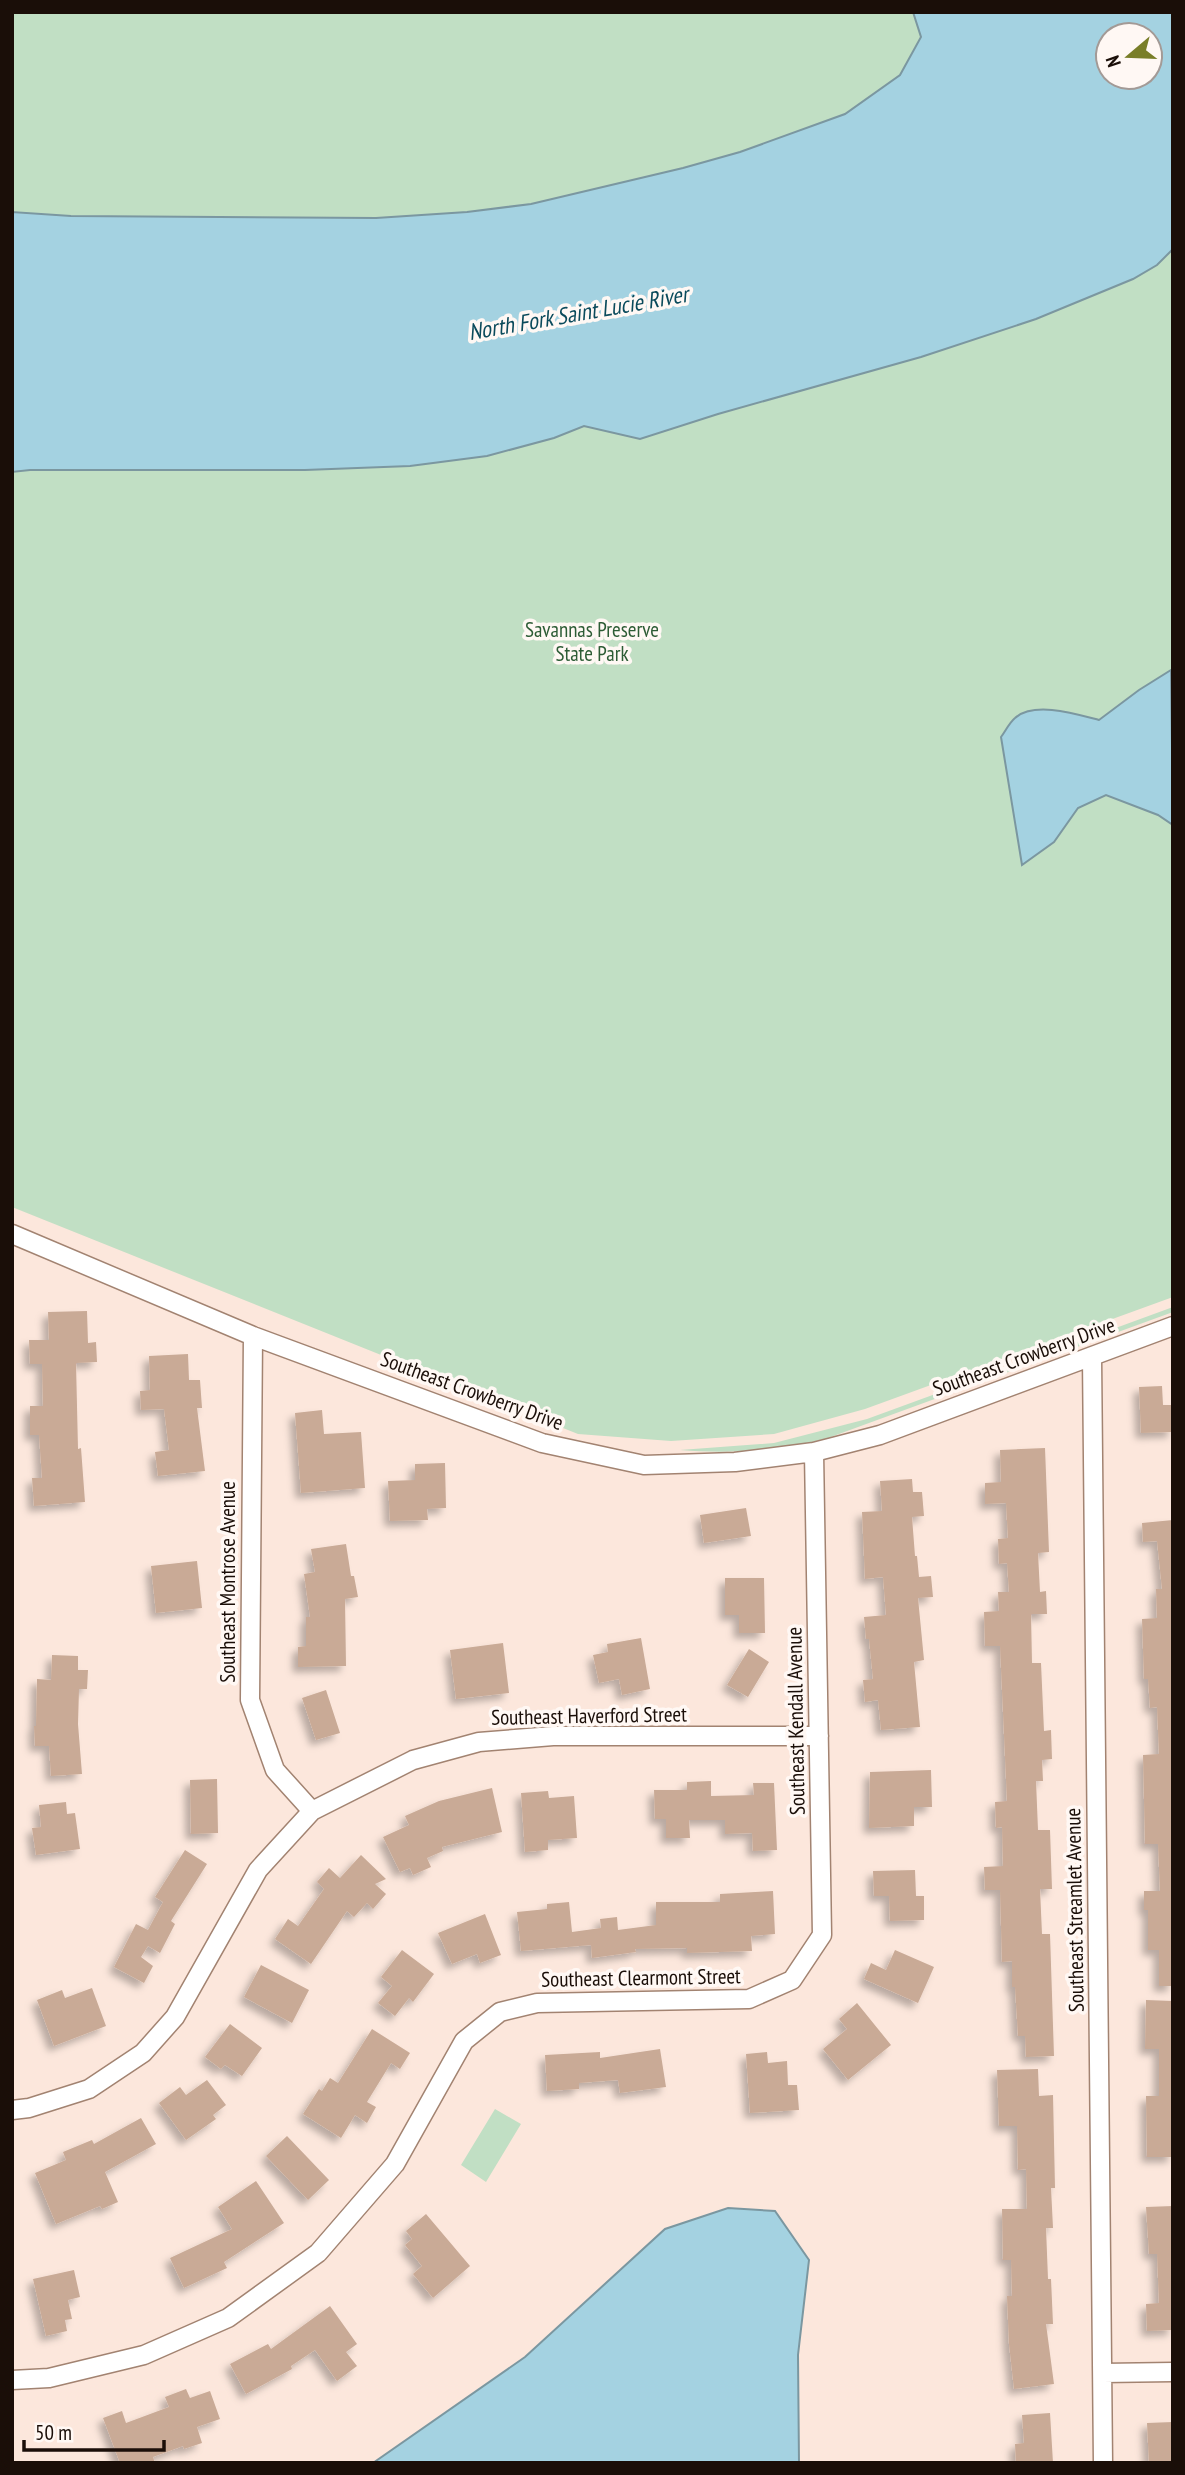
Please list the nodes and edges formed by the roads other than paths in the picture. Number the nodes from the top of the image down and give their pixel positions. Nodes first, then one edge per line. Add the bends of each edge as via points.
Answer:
1 (12, 1234) edge
2 (1173, 1325) edge
3 (253, 1336) junction
4 (1092, 1357) junction
5 (814, 1452) junction
6 (819, 1737) junction
7 (312, 1811) junction
8 (792, 1980) joint
9 (12, 2110) edge
10 (1173, 2372) edge
11 (1103, 2373) junction
12 (12, 2380) edge
13 (1103, 2463) edge

1 - 3 street, Southeast Crowberry Drive
2 - 4 street, Southeast Crowberry Drive
3 - 5 street, Southeast Crowberry Drive via 542,1444 618,1460 644,1465 722,1463
3 - 7 street, Southeast Montrose Avenue via 250,1700 275,1770
4 - 5 street, Southeast Crowberry Drive via 880,1435
4 - 11 street, Southeast Streamlet Avenue
5 - 6 street, Southeast Kendall Avenue
6 - 7 street, Southeast Haverford Street via 553,1736 479,1742 414,1760
6 - 8 street, Southeast Kendall Avenue via 822,1935
7 - 9 street, Southeast Haverford Street via 258,1870 175,2017 143,2053 89,2089
8 - 12 street, Southeast Clearmont Street via 749,1999 537,2003 500,2012 464,2041 395,2164 318,2253 228,2318 144,2355 49,2378
10 - 11 street
11 - 13 street, Southeast Streamlet Avenue

